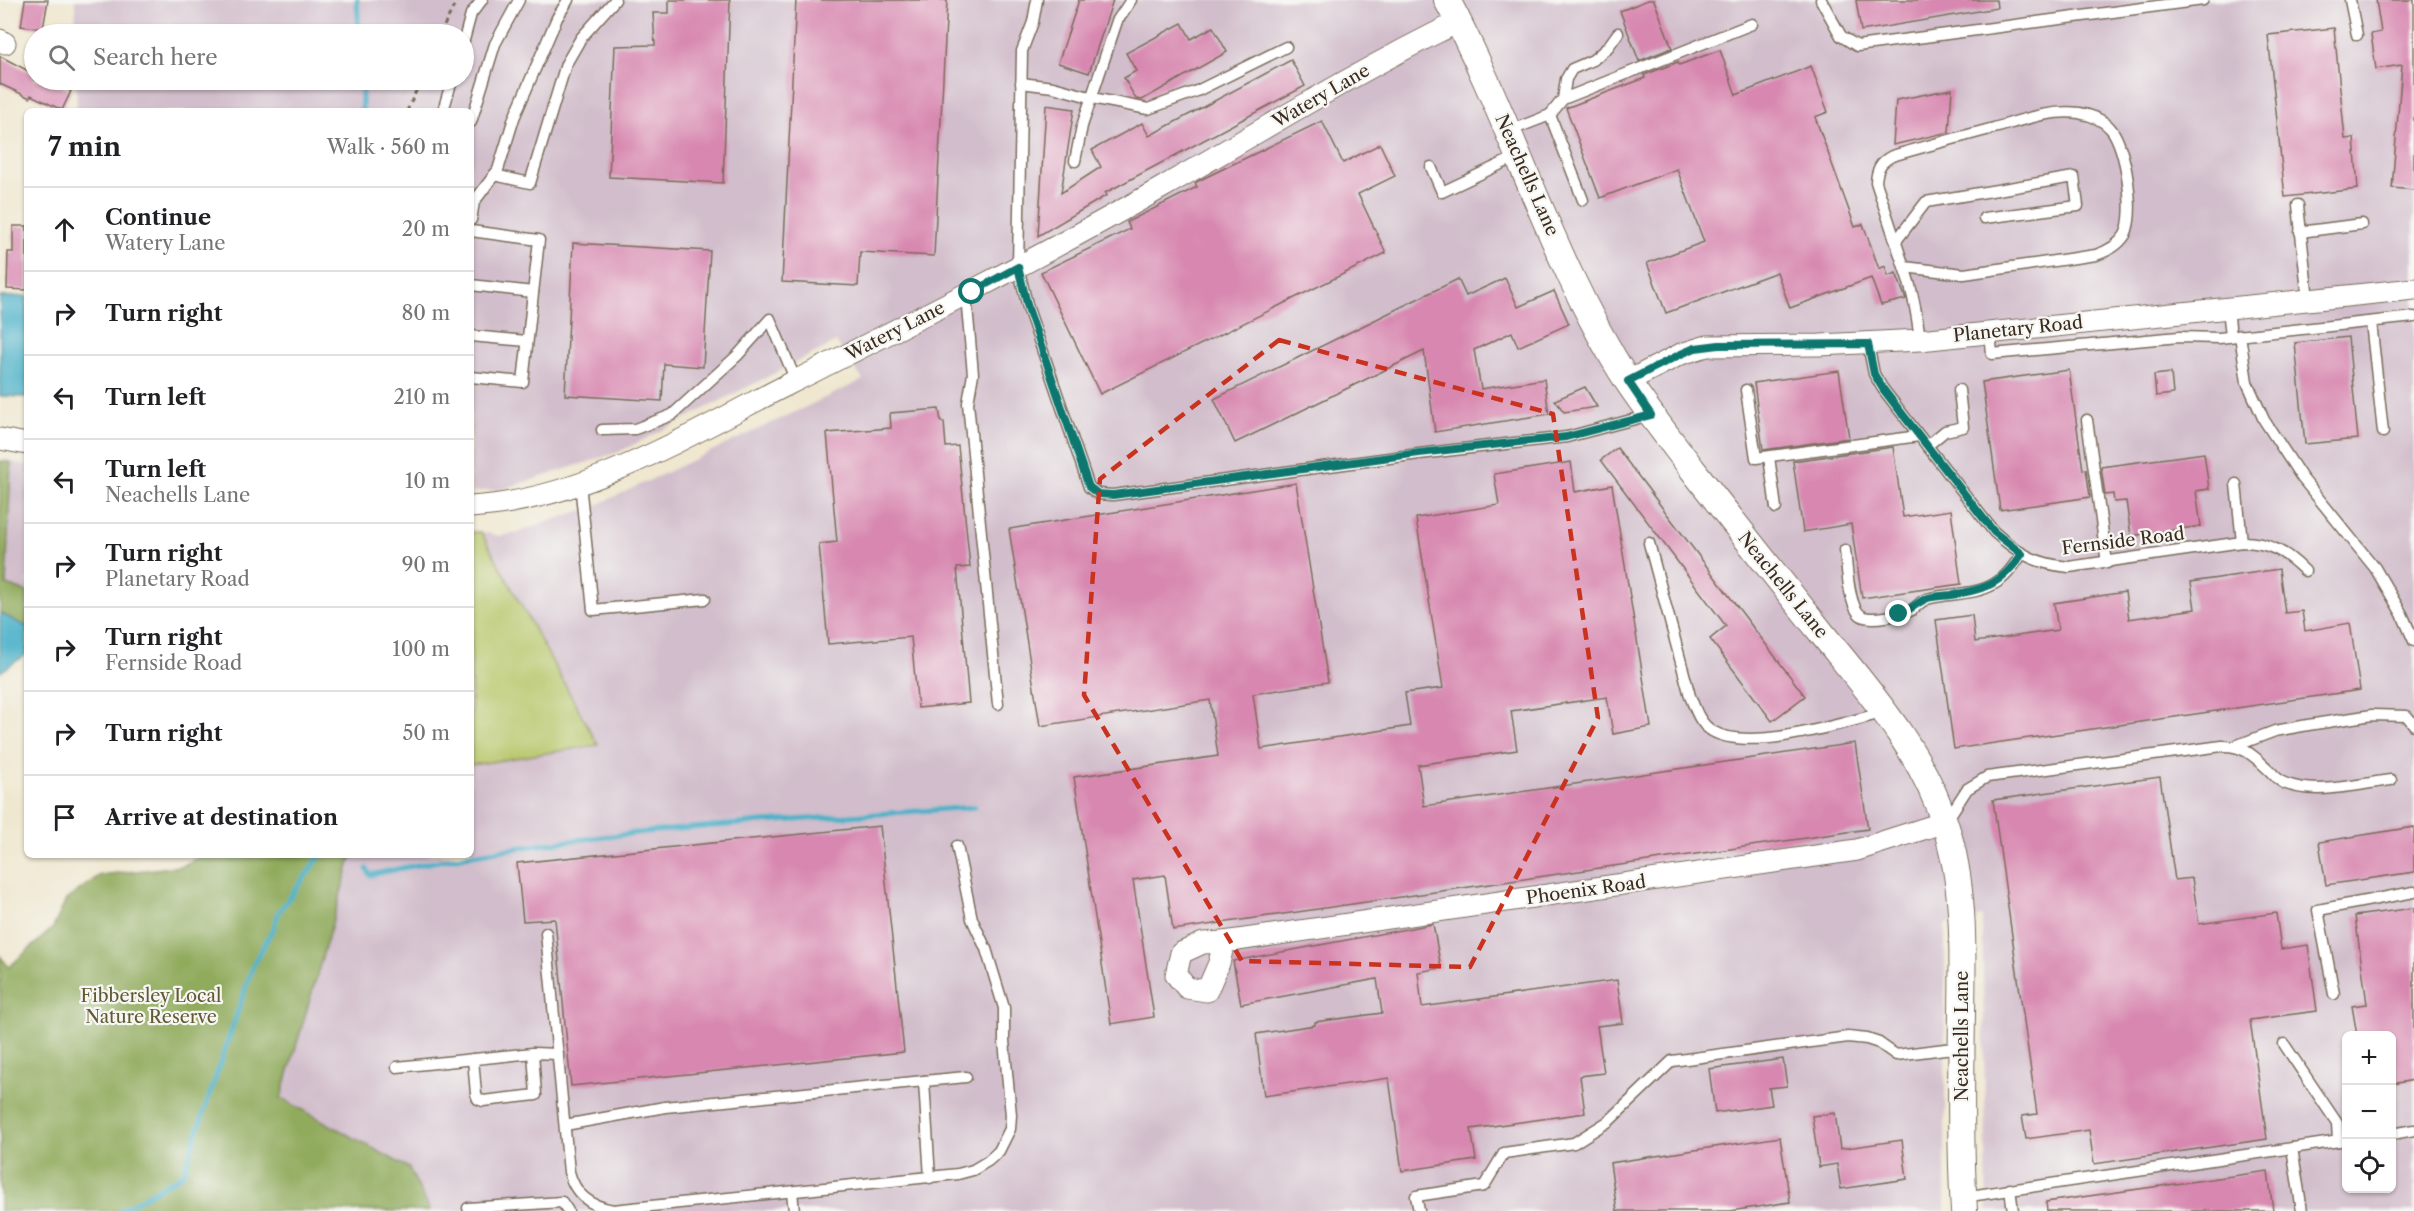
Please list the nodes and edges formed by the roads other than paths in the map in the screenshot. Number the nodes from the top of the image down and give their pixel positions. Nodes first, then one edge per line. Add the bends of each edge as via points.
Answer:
1 (482, 0) edge
2 (519, 0) edge
3 (568, 0) edge
4 (615, 0) edge
5 (1037, 0) edge
6 (1131, 0) edge
7 (1821, 0) edge
8 (2204, 0) edge
9 (2350, 0) edge
10 (1453, 11) edge
11 (468, 24) edge
12 (1752, 24) dead end
13 (1618, 33) dead end
14 (2357, 35) dead end
15 (1286, 47) dead end
16 (1021, 83) junction
17 (449, 90) edge
18 (1091, 98) junction
19 (1563, 99) junction
20 (443, 108) edge
21 (474, 112) edge
22 (1550, 115) junction
23 (1509, 131) junction
24 (1518, 156) junction
25 (1075, 162) dead end
26 (1431, 167) dead end
27 (494, 175) junction
28 (476, 192) edge
29 (1583, 200) dead end
30 (2298, 205) dead end
31 (1984, 218) dead end
32 (2362, 224) dead end
33 (474, 231) edge
34 (2301, 232) junction
35 (1896, 241) junction
36 (1018, 267) junction
37 (1904, 267) junction
38 (474, 285) edge
39 (2414, 289) edge
40 (533, 292) junction
41 (966, 295) junction
42 (2308, 300) junction
43 (2228, 308) junction
44 (2414, 317) edge
45 (2371, 322) junction
46 (1990, 332) junction
47 (474, 336) edge
48 (2236, 336) junction
49 (1920, 340) junction
50 (527, 341) junction
51 (1868, 344) junction
52 (474, 377) edge
53 (796, 381) junction
54 (1628, 381) junction
55 (1746, 390) dead end
56 (1959, 390) dead end
57 (1651, 415) junction
58 (2087, 420) dead end
59 (602, 430) dead end
60 (2383, 432) dead end
61 (1919, 436) junction
62 (0, 439) edge
63 (24, 443) edge
64 (1927, 446) junction
65 (1769, 457) junction
66 (580, 483) junction
67 (2236, 484) dead end
68 (474, 507) edge
69 (1776, 508) dead end
70 (2242, 542) junction
71 (1649, 543) dead end
72 (1845, 550) dead end
73 (2022, 554) junction
74 (2107, 563) junction
75 (2305, 571) dead end
76 (705, 599) dead end
77 (2414, 641) edge
78 (998, 704) dead end
79 (1885, 712) junction
80 (2414, 725) edge
81 (2235, 746) junction
82 (2391, 780) dead end
83 (1945, 822) junction
84 (957, 846) dead end
85 (2414, 892) edge
86 (546, 933) dead end
87 (1224, 942) dead end
88 (2334, 994) dead end
89 (2284, 1044) dead end
90 (1962, 1047) junction
91 (533, 1053) junction
92 (558, 1054) junction
93 (473, 1059) junction
94 (397, 1067) dead end
95 (966, 1077) dead end
96 (924, 1081) junction
97 (565, 1125) junction
98 (2414, 1130) edge
99 (2396, 1133) edge
100 (2342, 1141) edge
101 (2292, 1148) junction
102 (930, 1178) junction
103 (2010, 1189) junction
104 (792, 1192) junction
105 (1963, 1204) edge
106 (468, 1208) dead end
107 (568, 1211) edge
108 (794, 1211) edge
109 (1419, 1211) edge
110 (2013, 1211) edge
111 (2302, 1211) edge

1 - 11 lane
2 - 21 lane via 495,44
3 - 27 lane via 514,118
4 - 27 lane via 581,38 566,64 530,183
5 - 16 lane via 1022,51
6 - 18 lane via 1117,21
7 - 8 lane via 1841,36 1857,46
9 - 14 lane
10 - 23 street, Neachells Lane
10 - 36 street, Watery Lane via 1396,52
12 - 19 lane
13 - 19 lane via 1593,60 1572,69
15 - 18 lane via 1197,91 1148,109
16 - 18 lane
16 - 36 lane
17 - 20 lane
18 - 25 lane
19 - 22 lane
22 - 23 lane
22 - 29 lane
23 - 24 street, Neachells Lane
24 - 26 lane via 1442,192
24 - 54 street, Neachells Lane via 1583,301
27 - 28 lane
30 - 34 lane
31 - 35 lane via 2078,206 2074,177 1926,202
32 - 34 lane
33 - 40 lane via 539,240
34 - 42 lane
35 - 37 lane
35 - 37 lane via 1876,182 1876,172 1886,159 2048,115 2077,113 2103,122 2112,130 2123,160 2130,210 2124,235 2108,251 1972,273
36 - 41 street, Watery Lane
36 - 57 lane via 1028,308 1089,487 1098,494 1566,437
37 - 49 lane via 1913,294
38 - 40 lane
39 - 42 street, Planetary Road
40 - 50 lane
41 - 53 street, Watery Lane
41 - 78 lane via 973,374 968,403
42 - 43 street, Planetary Road
43 - 46 street, Planetary Road
43 - 48 lane
44 - 45 lane
45 - 48 lane
45 - 60 lane
46 - 48 lane via 1992,354 2179,337
46 - 49 street, Planetary Road
47 - 50 lane
48 - 77 lane via 2247,382 2264,420 2302,478 2375,568
49 - 51 street, Planetary Road
50 - 52 lane via 523,382
51 - 54 street, Planetary Road via 1707,346 1681,354
51 - 61 lane, Fernside Road via 1874,374
53 - 59 lane via 770,319 738,355 672,415 635,429
53 - 66 street, Watery Lane via 627,466
54 - 57 street, Neachells Lane
55 - 65 lane via 1756,458
56 - 64 lane via 1963,427 1945,431
57 - 79 street, Neachells Lane
58 - 74 lane
61 - 64 lane, Fernside Road
61 - 65 lane
62 - 63 street
64 - 73 lane, Fernside Road via 1994,532
65 - 69 lane
66 - 68 street, Watery Lane via 508,503
66 - 76 lane via 593,609
67 - 70 lane
70 - 74 lane, Fernside Road
70 - 75 lane, Fernside Road via 2274,547 2291,556
71 - 79 lane via 1690,696 1698,716 1712,732 1742,740 1764,738 1825,729
72 - 73 lane via 1852,602 1863,617 1872,618 1911,610 1928,598 1994,585 2010,572
73 - 74 lane, Fernside Road via 2049,565
79 - 83 street, Neachells Lane via 1918,762
80 - 81 lane via 2407,716 2372,715 2275,731
81 - 82 lane via 2247,750 2280,781 2294,787 2315,789
81 - 83 lane via 1987,777 1967,789
83 - 87 street, Phoenix Road via 1857,850
83 - 90 street, Neachells Lane via 1961,910
84 - 102 lane via 972,919 986,949 1004,1008 1010,1129 999,1151 988,1161 973,1170
85 - 88 lane via 2318,910
86 - 92 lane
89 - 100 lane via 2337,1123
90 - 105 street, Neachells Lane
90 - 109 lane via 1896,1055 1873,1041 1848,1037 1672,1061 1609,1121 1574,1143 1504,1153 1484,1186 1416,1196
91 - 92 lane
91 - 93 lane
91 - 93 lane via 536,1095 483,1101 476,1094
92 - 97 lane
93 - 94 lane
95 - 96 lane
96 - 97 lane via 665,1107
96 - 102 lane
97 - 104 lane via 572,1183 579,1195 601,1208
98 - 99 lane
100 - 101 lane
101 - 103 lane
101 - 111 lane
102 - 104 lane
103 - 105 lane
103 - 110 lane
104 - 108 lane
106 - 107 lane via 562,1202

